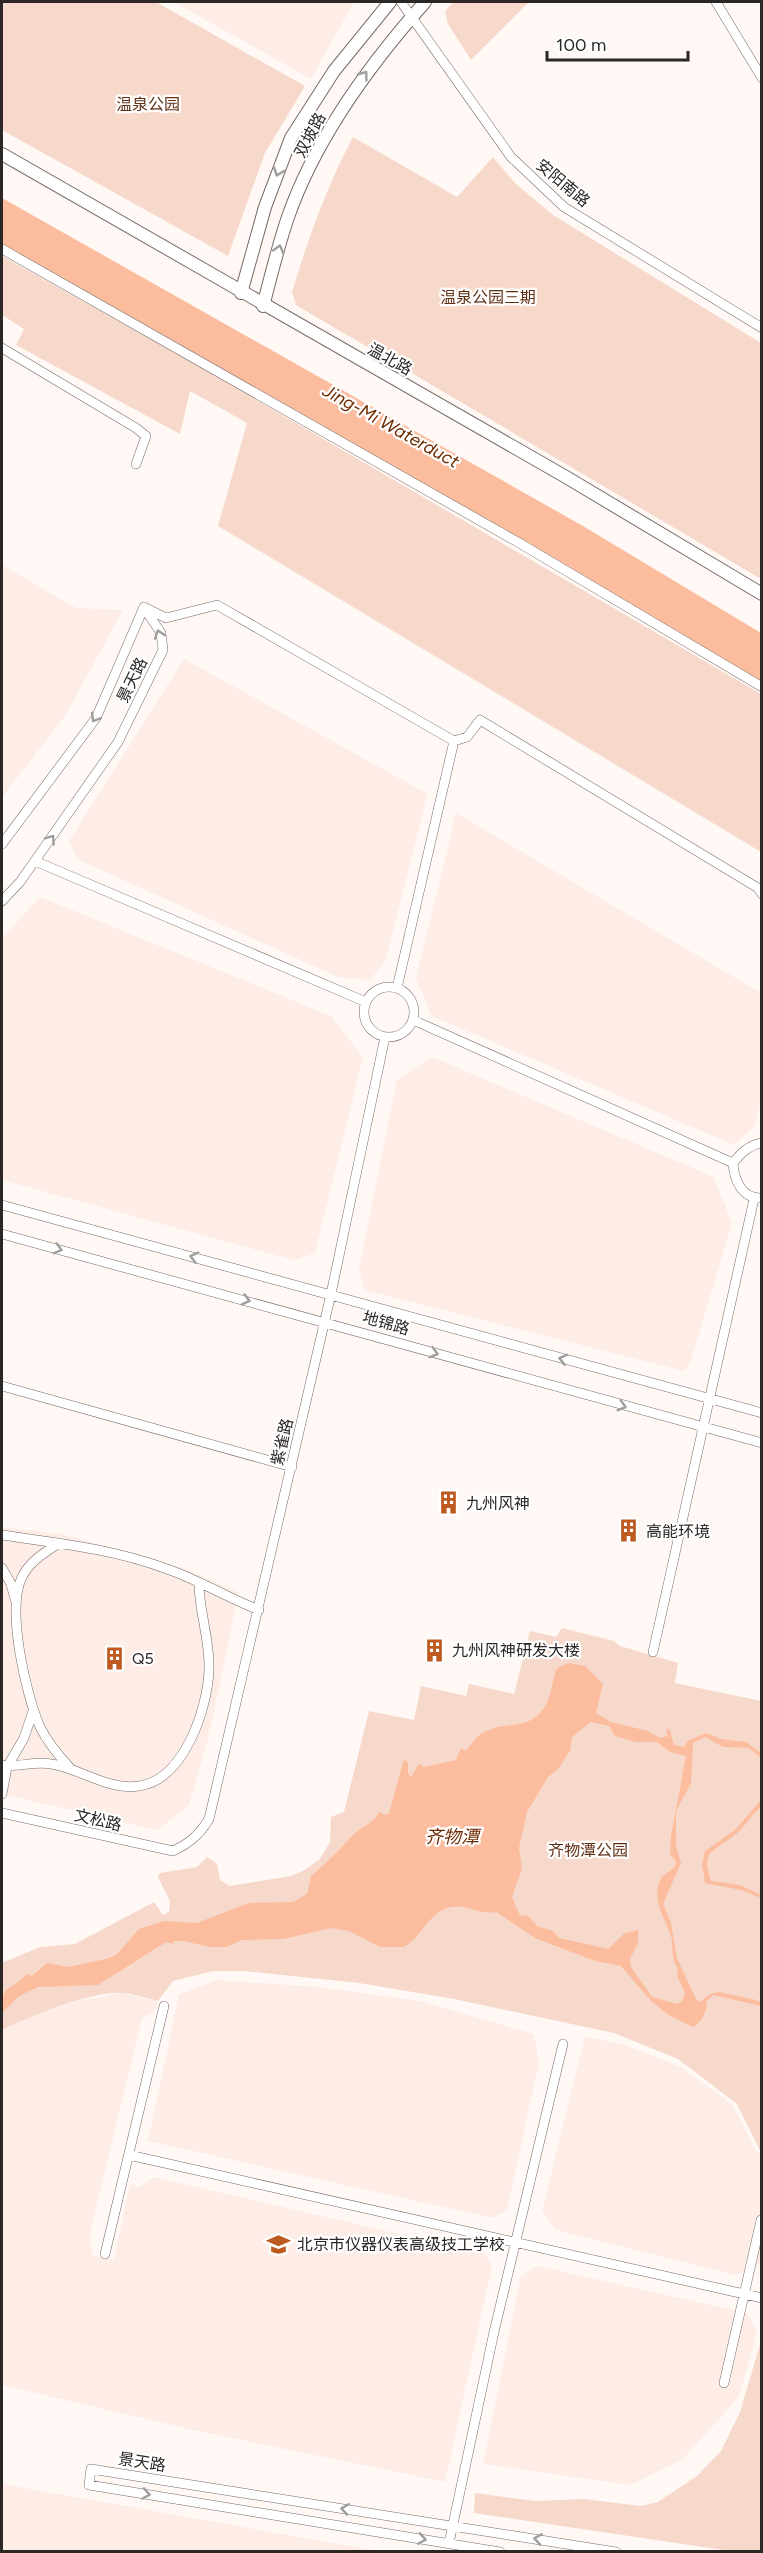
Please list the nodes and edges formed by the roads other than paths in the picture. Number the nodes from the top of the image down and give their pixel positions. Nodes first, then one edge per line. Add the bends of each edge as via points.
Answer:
1 (390, 2) edge
2 (401, 2) edge
3 (425, 2) edge
4 (716, 2) edge
5 (412, 16) junction
6 (762, 78) edge
7 (2, 154) edge
8 (2, 249) edge
9 (241, 293) junction
10 (263, 306) junction
11 (762, 328) edge
12 (2, 348) edge
13 (136, 464) dead end
14 (762, 594) edge
15 (144, 607) junction
16 (762, 687) edge
17 (454, 741) junction
18 (2, 844) edge
19 (35, 861) junction
20 (762, 894) edge
21 (2, 901) edge
22 (397, 988) junction
23 (366, 1002) junction
24 (413, 1020) junction
25 (385, 1037) junction
26 (762, 1143) edge
27 (733, 1163) junction
28 (758, 1199) edge
29 (2, 1205) edge
30 (2, 1234) edge
31 (331, 1294) junction
32 (325, 1322) junction
33 (2, 1386) edge
34 (711, 1400) junction
35 (762, 1413) edge
36 (704, 1429) junction
37 (762, 1443) edge
38 (292, 1467) junction
39 (2, 1535) edge
40 (59, 1544) junction
41 (2, 1568) edge
42 (199, 1583) junction
43 (16, 1605) junction
44 (259, 1610) junction
45 (653, 1652) dead end
46 (34, 1710) junction
47 (4, 1766) edge
48 (72, 1770) junction
49 (2, 1794) edge
50 (2, 1813) edge
51 (188, 1845) joint
52 (164, 2006) dead end
53 (563, 2044) dead end
54 (129, 2155) junction
55 (761, 2220) edge
56 (516, 2243) junction
57 (105, 2254) dead end
58 (744, 2294) junction
59 (762, 2298) edge
60 (724, 2383) dead end
61 (453, 2525) junction
62 (449, 2543) junction
63 (500, 2552) edge
64 (616, 2552) edge

1 -> 9 main road, 双坡路 via 334,71 291,138 265,207
2 - 5 street, 安阳南路
3 - 5 main road, 双坡路
4 - 6 street
10 -> 5 main road, 双坡路 via 288,216 319,150 360,79
5 - 11 street, 安阳南路 via 512,158 564,207
7 - 9 main road, 温北路
8 - 16 street via 521,544
9 - 10 main road, 温北路
10 - 14 main road, 温北路 via 566,477
12 - 13 street via 146,436
15 - 17 street via 166,618 217,605
15 -> 18 street, 景天路 via 96,718
19 -> 15 street, 景天路 via 118,742 163,650 161,633
17 - 20 street via 467,737 480,720 758,888
17 - 22 street
19 - 21 street, 景天路
19 - 23 street
22 - 23 street via 383,988
22 - 24 street via 410,998
23 - 25 street via 367,1024
24 - 25 street via 402,1034
24 - 27 street
25 - 31 street, 紫雀路
26 - 27 street via 740,1154
27 - 28 street via 734,1177 742,1191
28 - 34 street
31 -> 29 street, 地锦路
30 -> 32 street, 地锦路
31 - 32 street, 紫雀路
34 -> 31 street, 地锦路
32 -> 36 street, 地锦路
32 - 38 street, 紫雀路
33 - 38 street
34 - 35 street, 地锦路
34 - 36 street
36 - 37 street, 地锦路
36 - 45 street
38 - 44 street, 紫雀路
39 - 40 street
40 - 42 street via 132,1558
40 - 43 street via 29,1566 16,1593
41 - 43 street
42 - 44 street
42 - 48 street via 209,1670 195,1730 172,1770 163,1778 139,1786 91,1778
43 - 46 street
44 - 51 street, 紫雀路 via 209,1819
46 - 47 street via 24,1738
46 - 48 street via 53,1750
47 - 48 street via 29,1762
47 - 49 street
50 - 51 street, 文松路 via 155,1849 173,1851
52 - 54 street
53 - 56 street
54 - 56 street
54 - 57 street
55 - 58 street
56 - 58 street
56 - 61 street
58 - 59 street
58 - 60 street
61 - 62 street
61 -> 62 street, 景天路 via 91,2469 88,2485
64 -> 61 street, 景天路
62 - 63 street, 景天路

